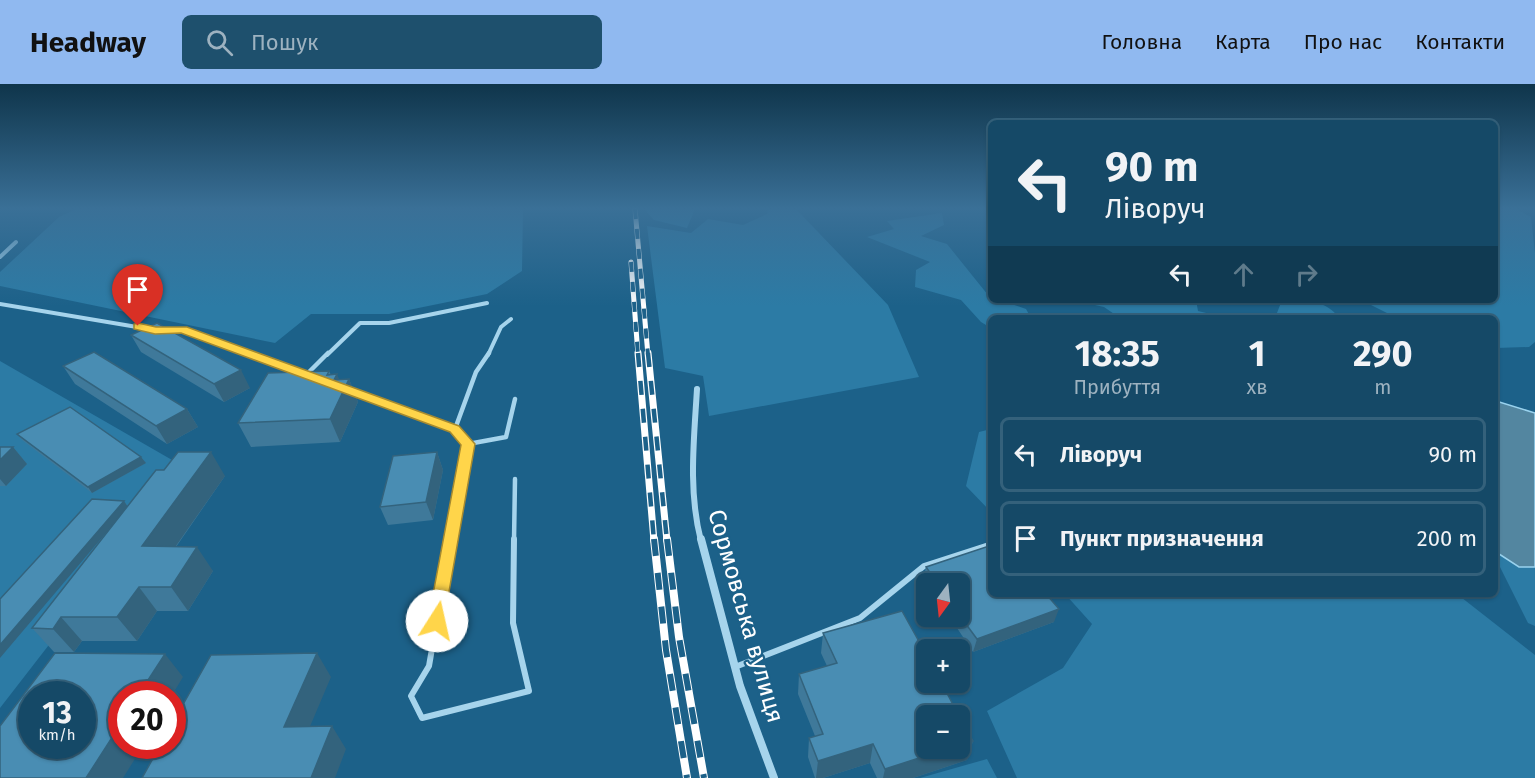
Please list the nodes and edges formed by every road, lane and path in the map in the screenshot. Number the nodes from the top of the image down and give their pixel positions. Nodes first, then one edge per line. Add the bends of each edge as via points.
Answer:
1 (16, 242) dead end
2 (0, 257) edge
3 (487, 303) dead end
4 (0, 304) edge
5 (511, 319) dead end
6 (307, 374) junction
7 (316, 378) edge
8 (344, 389) edge
9 (697, 389) dead end
10 (515, 399) dead end
11 (455, 429) junction
12 (468, 444) junction
13 (515, 478) dead end
14 (988, 545) edge
15 (735, 667) junction
16 (774, 778) edge

1 - 2 lane
3 - 6 lane via 389,323 360,323
4 - 6 lane via 155,331 182,330
5 - 11 lane via 501,327 476,372
6 - 7 lane
8 - 11 lane
9 - 15 street, Сормовська вулиця via 692,471 695,518
10 - 12 lane via 506,437
11 - 12 lane
12 - 13 lane via 429,666 411,696 422,718 529,691 513,623
14 - 15 lane via 924,566 860,618
15 - 16 street, Сормовська вулиця

